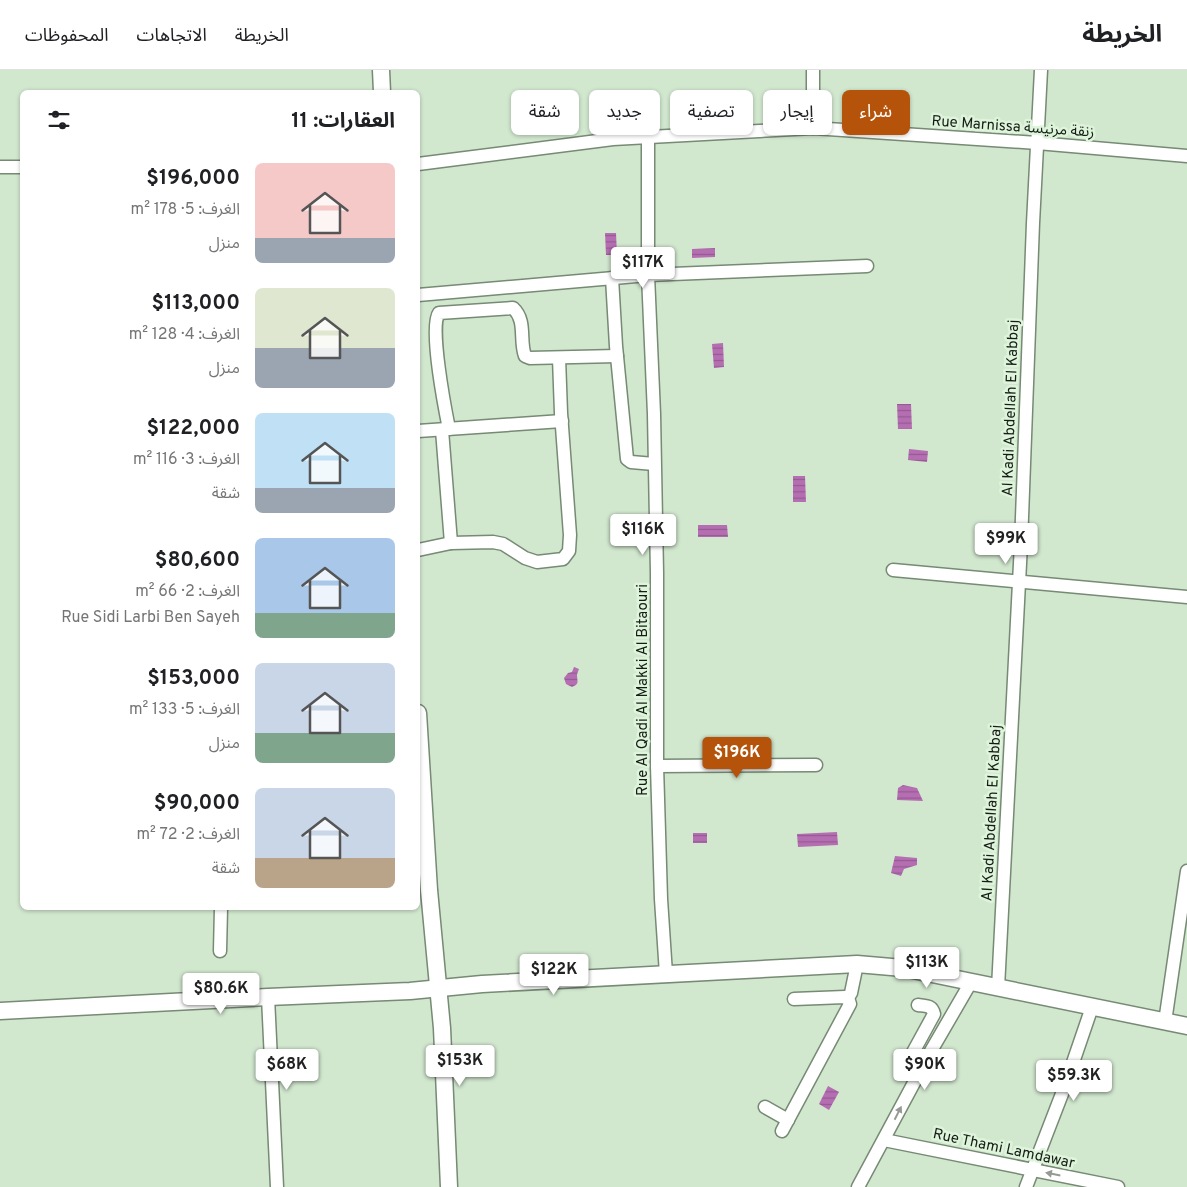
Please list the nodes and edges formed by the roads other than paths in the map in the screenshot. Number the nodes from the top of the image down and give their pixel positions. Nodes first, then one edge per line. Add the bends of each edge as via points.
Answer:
1 (381, 70) edge
2 (813, 70) edge
3 (1041, 70) edge
4 (382, 90) edge
5 (813, 90) edge
6 (832, 129) edge
7 (763, 131) edge
8 (648, 137) junction
9 (1037, 143) junction
10 (1187, 156) edge
11 (420, 164) edge
12 (0, 167) edge
13 (20, 167) edge
14 (867, 266) dead end
15 (648, 275) junction
16 (612, 278) junction
17 (420, 295) edge
18 (617, 356) junction
19 (559, 358) junction
20 (562, 421) junction
21 (445, 429) junction
22 (420, 431) edge
23 (654, 464) junction
24 (451, 543) junction
25 (420, 550) edge
26 (893, 570) dead end
27 (1019, 581) junction
28 (1187, 597) edge
29 (420, 745) edge
30 (816, 765) dead end
31 (658, 766) junction
32 (1187, 871) edge
33 (220, 910) edge
34 (220, 951) dead end
35 (857, 964) junction
36 (666, 974) junction
37 (971, 982) junction
38 (439, 988) junction
39 (998, 988) junction
40 (268, 997) junction
41 (848, 998) junction
42 (794, 999) dead end
43 (918, 1005) dead end
44 (1092, 1007) junction
45 (0, 1011) edge
46 (1165, 1022) junction
47 (1187, 1026) edge
48 (917, 1077) junction
49 (765, 1107) dead end
50 (884, 1140) junction
51 (1032, 1170) junction
52 (278, 1187) edge
53 (449, 1187) edge
54 (858, 1187) edge
55 (1026, 1187) edge
56 (1118, 1187) edge

1 - 4 main road
2 - 5 street
3 - 9 street, Al Kadi Abdellah El Kabbaj
6 - 9 street, Rue Marnissa زنقة مرنيسة
7 - 8 street, Rue Marnissa زنقة مرنيسة
8 - 11 street, Rue Marnissa زنقة مرنيسة
8 - 15 street, Rue Al Qadi Al Makki Al Bitaouri
9 - 10 street, Rue Marnissa زنقة مرنيسة
9 - 27 street, Al Kadi Abdellah El Kabbaj
12 - 13 street
14 - 15 street
15 - 16 street
15 - 23 street, Rue Al Qadi Al Makki Al Bitaouri
16 - 17 street
16 - 18 street
18 - 19 street
18 - 23 street via 627,459
19 - 20 street
19 - 21 street via 525,356 522,321 513,308 439,313 436,338
20 - 21 street
20 - 24 street via 570,535 570,551 563,559 537,562 493,542
21 - 22 street
21 - 24 street
23 - 31 street, Rue Al Qadi Al Makki Al Bitaouri
24 - 25 street
26 - 27 street
27 - 28 street
27 - 39 street, Al Kadi Abdellah El Kabbaj
29 - 38 main road
30 - 31 street
31 - 36 street, Rue Al Qadi Al Makki Al Bitaouri
32 - 46 street
33 - 34 street
35 - 36 main road
35 - 37 main road via 888,965
35 - 41 street
36 - 38 main road
37 - 39 main road
37 - 48 street
38 - 40 main road
38 - 53 main road
39 - 44 main road
40 - 45 main road
40 - 52 street
41 - 42 street
41 - 49 street via 850,1004 785,1125
43 - 48 street via 930,1007 934,1014 905,1067 907,1072
44 - 46 main road
44 - 51 street
46 - 47 main road
50 -> 48 street
50 - 51 street, Rue Thami Lamdawar
50 - 54 street
51 - 55 street
56 -> 51 street, Rue Thami Lamdawar

